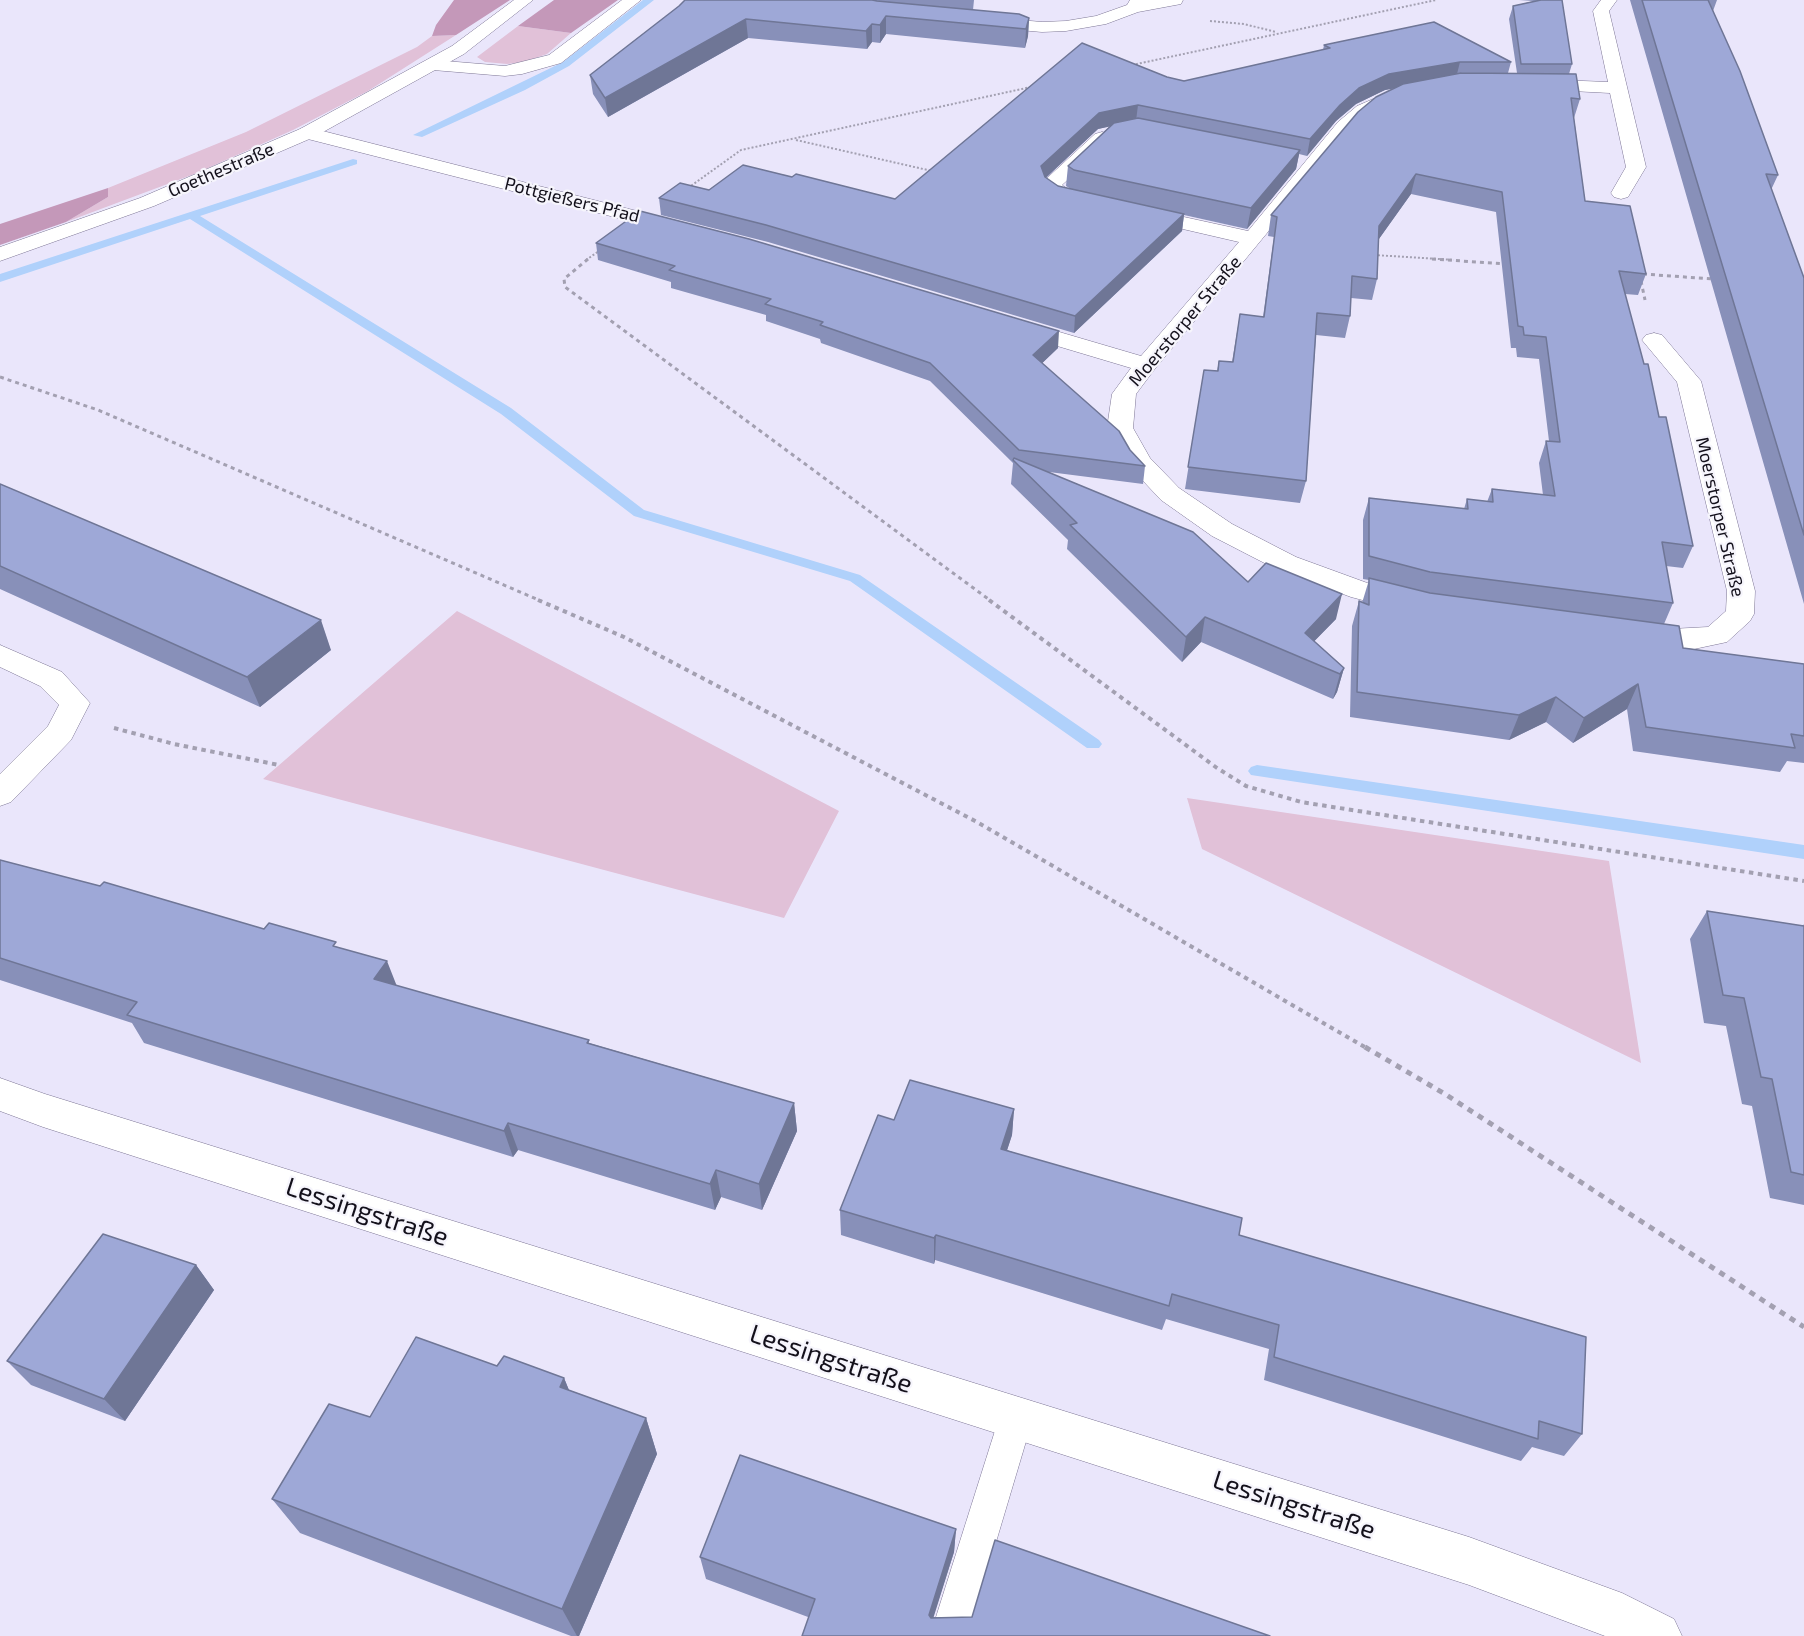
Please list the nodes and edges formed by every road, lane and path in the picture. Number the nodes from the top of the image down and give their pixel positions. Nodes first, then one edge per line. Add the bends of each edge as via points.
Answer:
1 (525, 0) edge
2 (633, 0) edge
3 (1175, 0) edge
4 (1436, 0) edge
5 (1609, 0) edge
6 (1136, 4) edge
7 (971, 21) edge
8 (433, 64) junction
9 (1128, 66) edge
10 (1507, 84) edge
11 (1035, 86) edge
12 (1618, 88) junction
13 (1404, 94) edge
14 (1125, 129) edge
15 (307, 133) junction
16 (792, 139) junction
17 (942, 173) edge
18 (1621, 193) dead end
19 (646, 219) junction
20 (702, 234) edge
21 (1253, 239) junction
22 (0, 254) edge
23 (1366, 254) edge
24 (1509, 264) edge
25 (1722, 280) edge
26 (998, 321) edge
27 (1654, 340) joint
28 (1146, 365) junction
29 (0, 377) edge
30 (1434, 608) edge
31 (1612, 631) edge
32 (0, 655) edge
33 (60, 732) junction
34 (279, 765) dead end
35 (0, 794) edge
36 (1804, 881) edge
37 (0, 1094) edge
38 (1804, 1327) edge
39 (1016, 1418) junction
40 (949, 1636) edge
41 (1657, 1636) edge

1 - 8 street, Goethestraße
2 - 8 street via 555,58 522,69
3 - 6 street
4 - 9 path
5 - 12 street via 1601,11
6 - 7 street via 1100,20 1066,26
8 - 15 street, Goethestraße
10 - 12 street
11 - 16 path
12 - 18 street via 1636,167
13 - 21 street, Moerstorper Straße via 1364,110 1301,163
14 - 21 street via 1105,135 1052,184 1053,189 1064,197
15 - 19 street, Pottgießers Pfad
15 - 22 street, Goethestraße via 147,202
16 - 17 path
16 - 19 path via 741,150
19 - 20 street, Pottgießers Pfad
19 - 36 path via 570,272 564,279 565,287 1246,786 1302,802
21 - 28 street, Moerstorper Straße
23 - 24 path
25 - 27 path via 1639,273
26 - 28 street
27 - 31 street, Moerstorper Straße via 1689,381 1741,591 1740,614 1716,635 1694,639
28 - 30 street, Moerstorper Straße via 1124,394 1120,428 1139,462 1170,494 1222,530 1286,563 1361,591
29 - 38 path via 98,410 624,637 977,822 1445,1094
32 - 33 street via 51,679 75,703
33 - 34 path via 104,726
33 - 35 street
37 - 39 street, Lessingstraße
39 - 40 lane
39 - 41 street, Lessingstraße via 1469,1561 1605,1610

